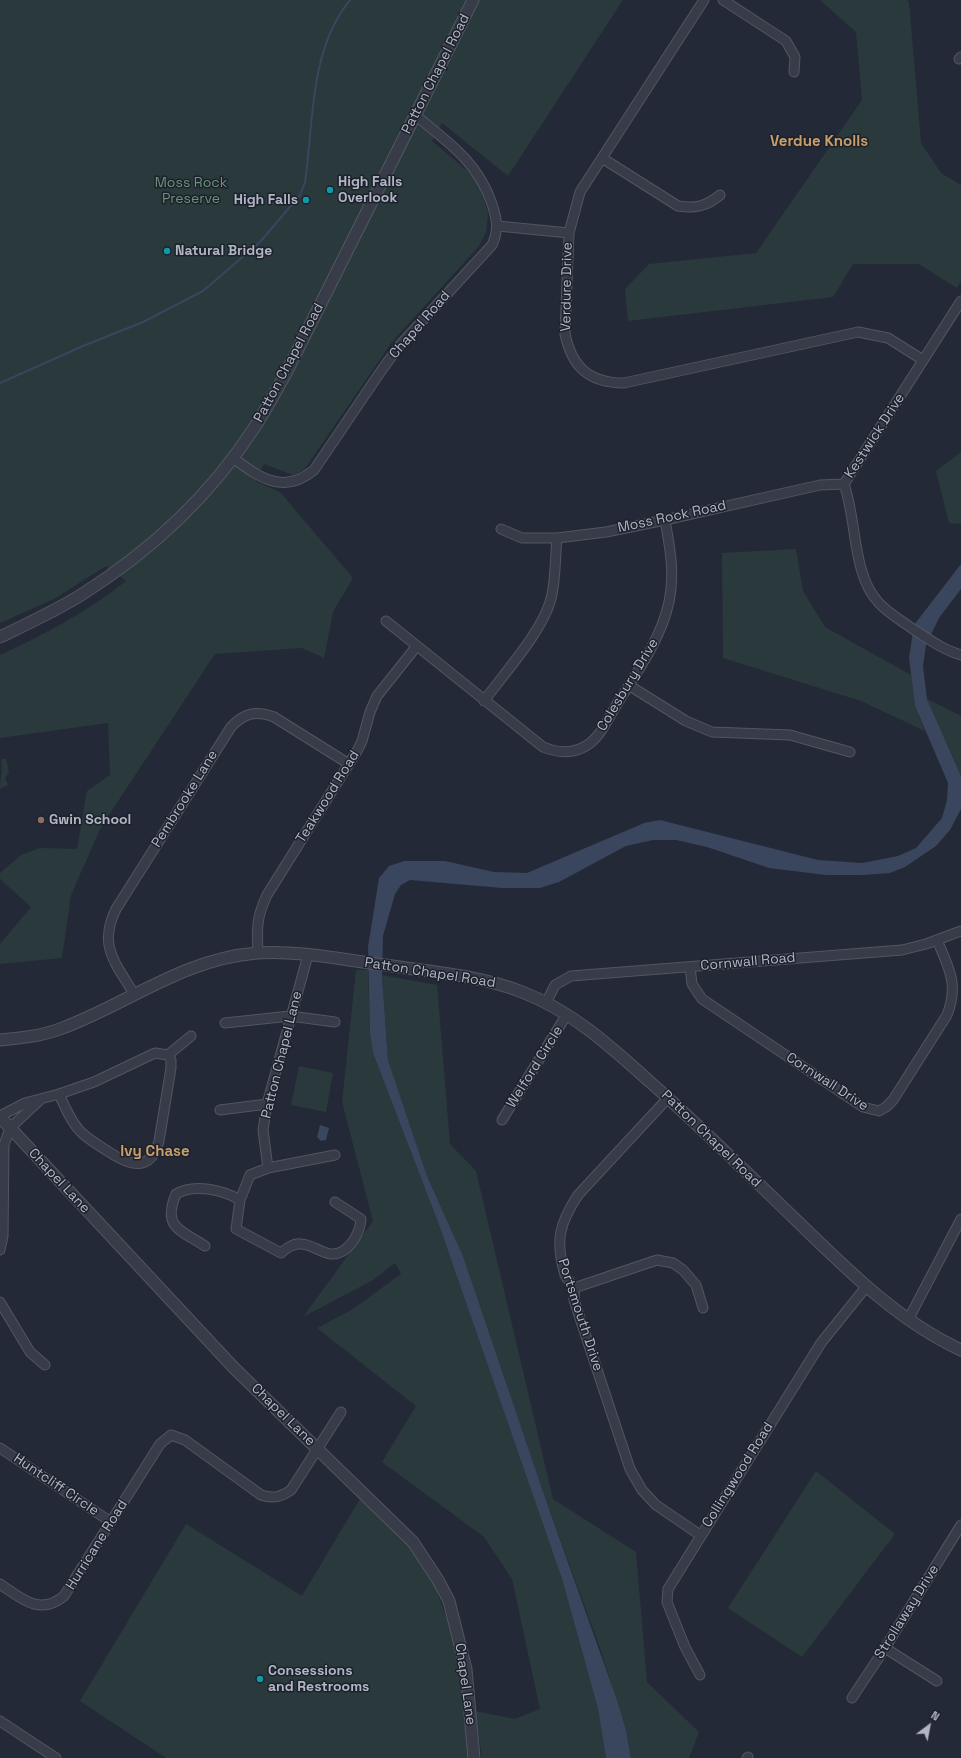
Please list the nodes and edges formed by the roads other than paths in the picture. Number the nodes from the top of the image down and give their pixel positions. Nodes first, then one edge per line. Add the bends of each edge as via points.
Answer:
1 (474, 0) edge
2 (704, 0) edge
3 (722, 0) edge
4 (794, 72) dead end
5 (415, 115) junction
6 (602, 158) junction
7 (720, 195) dead end
8 (498, 226) junction
9 (569, 233) junction
10 (961, 301) edge
11 (923, 360) junction
12 (233, 458) junction
13 (844, 484) junction
14 (665, 520) junction
15 (501, 530) dead end
16 (556, 538) junction
17 (386, 621) dead end
18 (0, 637) edge
19 (416, 647) junction
20 (961, 655) edge
21 (630, 686) junction
22 (484, 701) junction
23 (850, 752) dead end
24 (349, 764) junction
25 (961, 931) edge
26 (938, 940) junction
27 (258, 953) junction
28 (308, 955) junction
29 (690, 967) junction
30 (134, 994) junction
31 (546, 1003) junction
32 (568, 1014) junction
33 (290, 1016) junction
34 (334, 1022) dead end
35 (225, 1023) dead end
36 (191, 1036) dead end
37 (0, 1040) edge
38 (168, 1055) junction
39 (59, 1094) junction
40 (668, 1098) junction
41 (40, 1100) junction
42 (267, 1104) junction
43 (220, 1110) dead end
44 (0, 1117) edge
45 (502, 1120) dead end
46 (10, 1128) junction
47 (335, 1155) dead end
48 (268, 1168) junction
49 (240, 1200) junction
50 (335, 1202) dead end
51 (961, 1219) edge
52 (205, 1246) dead end
53 (0, 1250) edge
54 (866, 1287) junction
55 (574, 1288) junction
56 (0, 1302) edge
57 (702, 1308) dead end
58 (908, 1320) junction
59 (961, 1350) edge
60 (45, 1365) dead end
61 (341, 1412) dead end
62 (0, 1448) edge
63 (318, 1448) junction
64 (111, 1522) junction
65 (961, 1525) edge
66 (700, 1535) junction
67 (0, 1584) edge
68 (885, 1648) junction
69 (700, 1675) dead end
70 (937, 1681) dead end
71 (852, 1698) dead end
72 (0, 1721) edge
73 (44, 1755) edge
74 (56, 1758) edge
75 (474, 1758) edge

1 - 5 street, Patton Chapel Road
2 - 6 street, Verdure Drive
3 - 4 street via 786,41 794,57
5 - 8 street via 473,166 489,195
5 - 12 street, Patton Chapel Road via 286,373
6 - 7 street via 678,206 698,207 710,203
6 - 9 street, Verdure Drive via 580,192
8 - 9 street
8 - 12 street, Chapel Road via 497,235 486,254 400,345 314,470 305,478 284,484 253,472
9 - 11 street, Verdure Drive via 565,334 568,349 579,368 594,379 624,383 858,332 888,338
10 - 11 street, Kestwick Drive
11 - 13 street, Kestwick Drive
12 - 18 street, Patton Chapel Road via 162,536 128,563 70,602
13 - 14 street, Moss Rock Road via 820,485
13 - 20 street, Kestwick Drive via 850,501 858,556 866,583 878,602 937,645
14 - 16 street, Moss Rock Road via 606,532
14 - 21 street, Colesbury Drive via 673,568 669,602 660,631
15 - 16 street, Moss Rock Road via 522,538
16 - 22 street via 554,580 547,611
17 - 19 street, Colesbury Drive
19 - 22 street, Colesbury Drive
19 - 24 street, Teakwood Road via 377,696 362,741
21 - 22 street, Colesbury Drive via 594,739 581,748 563,752 543,747
21 - 23 street via 686,721 712,732 790,735
24 - 27 street, Teakwood Road via 267,895 259,912
24 - 30 street, Pembrooke Lane via 266,714 252,713 231,727 109,923 109,946 113,958
25 - 26 street, Cornwall Road
26 - 29 street, Cornwall Road via 902,950
26 - 29 street, Cornwall Drive via 952,979 952,1001 947,1015 893,1100 879,1111 863,1107 702,999 692,984
27 - 28 street, Patton Chapel Road
27 - 30 street, Patton Chapel Road via 228,957 196,966
28 - 31 street, Patton Chapel Road via 493,982
28 - 33 street, Patton Chapel Lane
29 - 31 street, Cornwall Road via 571,976 555,985
30 - 37 street, Patton Chapel Road via 62,1028 31,1037
31 - 32 street, Patton Chapel Road
32 - 40 street, Patton Chapel Road via 601,1038
32 - 45 street, Welford Circle
33 - 34 street
33 - 35 street
33 - 42 street, Patton Chapel Lane
36 - 38 street
38 - 39 street via 154,1053 94,1082
38 - 39 street via 171,1068 159,1141 151,1157 140,1163 121,1160 81,1132 67,1112
39 - 41 street
40 - 54 street, Patton Chapel Road
40 - 55 street, Portsmouth Drive via 578,1195 566,1213 560,1234 560,1254 566,1277
41 - 44 street via 25,1103
41 - 46 street
42 - 43 street
42 - 48 street, Patton Chapel Lane via 263,1130
44 - 46 street, Chapel Lane
46 - 53 street via 4,1145 4,1236
46 - 63 street, Chapel Lane via 234,1368
47 - 48 street
48 - 49 street via 250,1175
49 - 50 street via 236,1229 281,1253 289,1246 301,1244 330,1254 340,1253 350,1246 361,1219
49 - 52 street via 229,1194 202,1189 180,1191 176,1194 171,1222
51 - 58 street
54 - 58 street, Patton Chapel Road
54 - 66 street, Collingwood Road via 821,1342
55 - 57 street via 657,1260 673,1263 684,1270 696,1286
55 - 66 street, Portsmouth Drive via 574,1300 630,1469 642,1490 656,1505
56 - 60 street via 30,1352
58 - 59 street, Patton Chapel Road via 941,1341
61 - 63 street
62 - 64 street, Huntcliff Circle
63 - 64 street, Hurricane Road via 291,1490 270,1498 261,1495 185,1440 171,1435 160,1444
63 - 75 street, Chapel Lane via 414,1542 438,1580 449,1602 466,1669
64 - 67 street, Hurricane Road via 70,1589 58,1601 41,1606 32,1604
65 - 68 street, Strollaway Drive
66 - 69 street, Collingwood Road via 668,1589 667,1602 685,1647
68 - 70 street
68 - 71 street, Strollaway Drive
72 - 73 street
73 - 74 street

